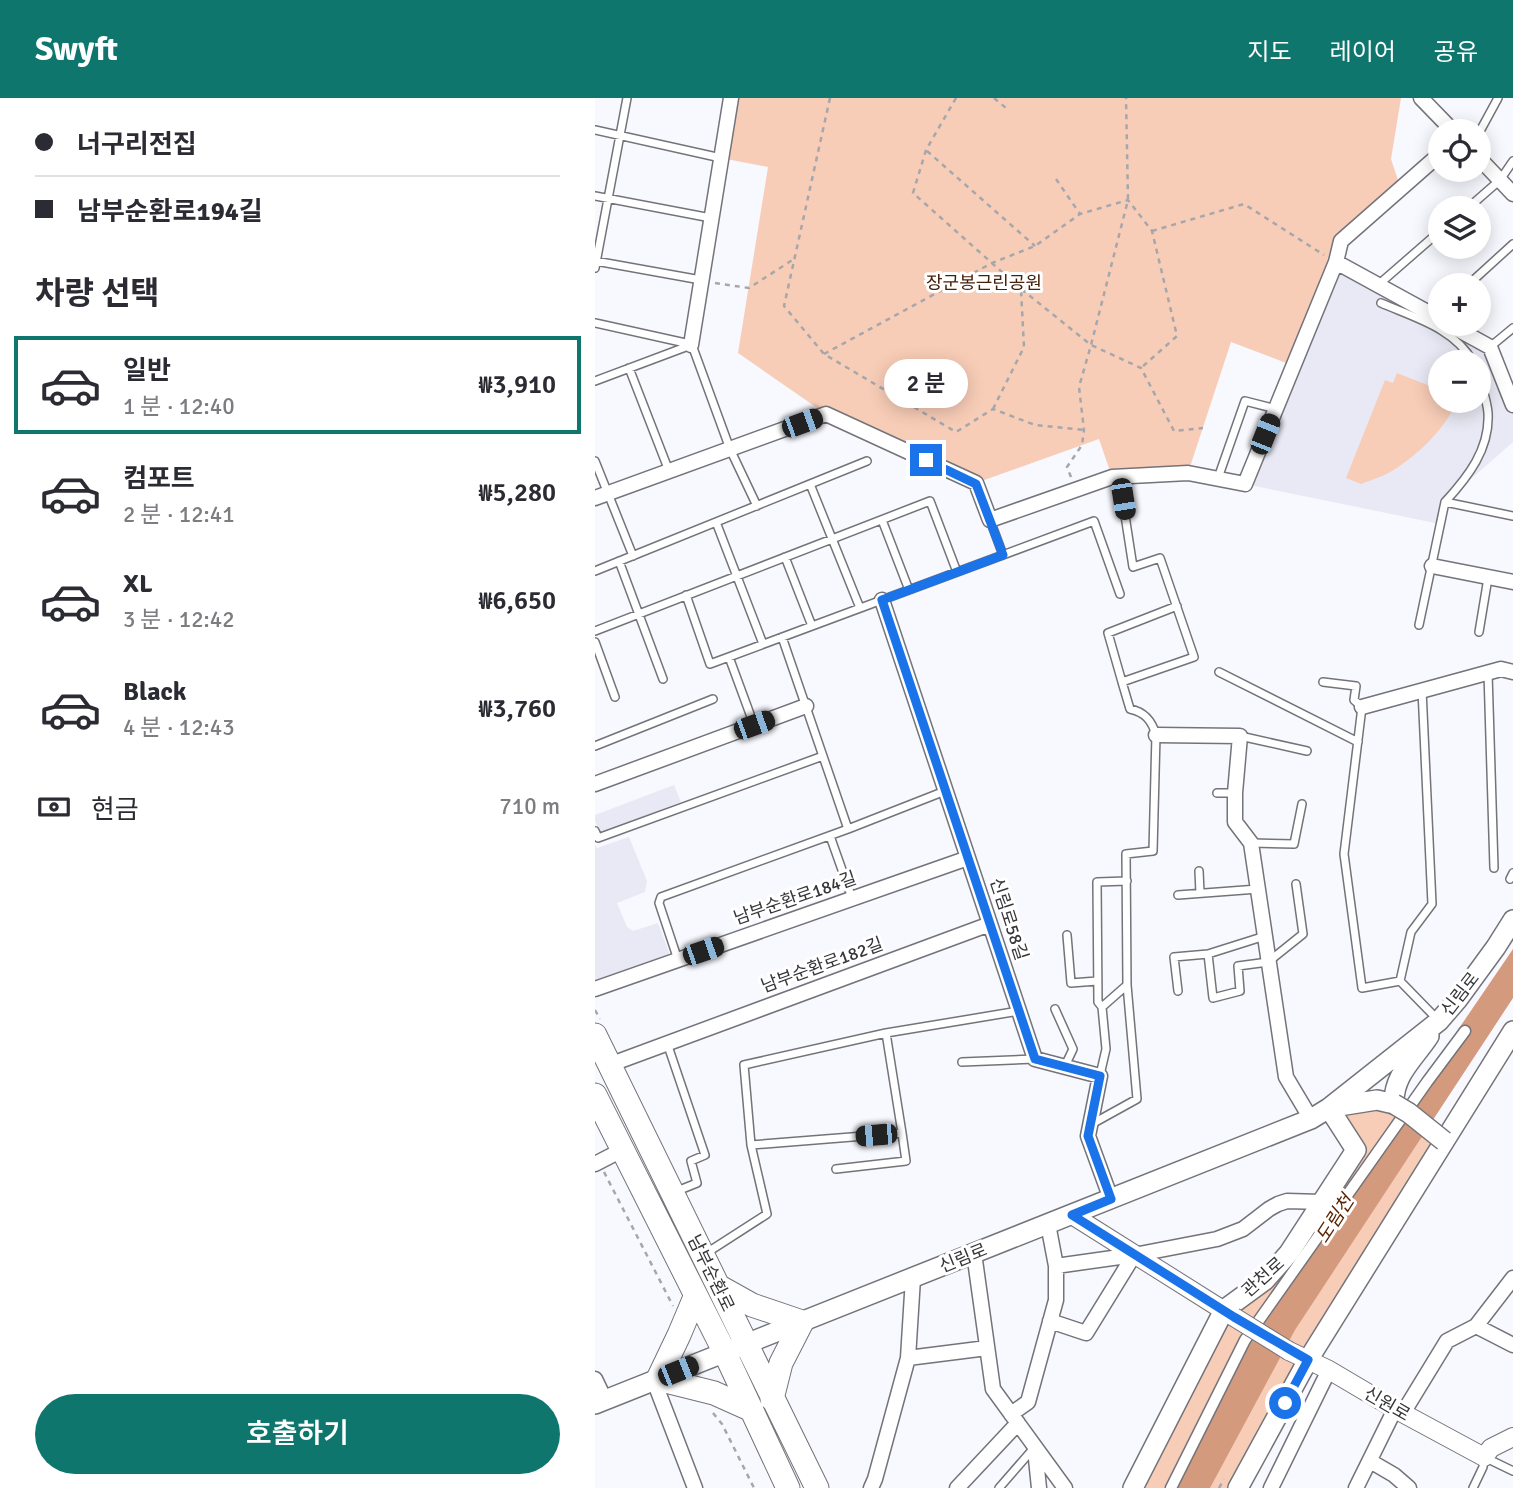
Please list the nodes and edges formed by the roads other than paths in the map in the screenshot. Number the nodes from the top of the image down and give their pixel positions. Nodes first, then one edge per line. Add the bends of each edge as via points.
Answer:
1 (628, 98) edge
2 (731, 98) edge
3 (1498, 98) edge
4 (1430, 102) edge
5 (1443, 119) edge
6 (1487, 119) edge
7 (595, 131) edge
8 (620, 136) junction
9 (721, 158) junction
10 (1513, 161) edge
11 (1428, 165) edge
12 (1491, 171) edge
13 (1500, 180) junction
14 (1513, 194) edge
15 (1482, 196) edge
16 (595, 197) edge
17 (608, 199) junction
18 (712, 218) junction
19 (1428, 242) edge
20 (1513, 244) edge
21 (1336, 262) junction
22 (595, 264) edge
23 (1481, 273) edge
24 (702, 281) junction
25 (1378, 285) junction
26 (1381, 303) dead end
27 (1428, 310) edge
28 (595, 323) edge
29 (1513, 328) edge
30 (1469, 336) edge
31 (691, 345) junction
32 (1490, 348) junction
33 (1465, 350) edge
34 (629, 368) junction
35 (595, 381) edge
36 (1513, 405) edge
37 (1276, 410) junction
38 (1487, 413) edge
39 (730, 449) junction
40 (595, 461) edge
41 (867, 461) dead end
42 (669, 471) junction
43 (1119, 477) junction
44 (1218, 478) junction
45 (810, 484) junction
46 (602, 496) edge
47 (1445, 502) junction
48 (757, 506) junction
49 (1513, 516) edge
50 (882, 520) junction
51 (990, 520) junction
52 (716, 522) junction
53 (833, 539) junction
54 (633, 555) junction
55 (1003, 555) junction
56 (785, 557) junction
57 (619, 561) junction
58 (1431, 566) junction
59 (595, 571) edge
60 (957, 572) junction
61 (736, 576) junction
62 (1488, 577) junction
63 (1513, 582) edge
64 (909, 590) junction
65 (1120, 594) dead end
66 (686, 596) junction
67 (882, 600) junction
68 (1177, 606) junction
69 (860, 608) junction
70 (639, 614) junction
71 (1419, 625) dead end
72 (812, 626) junction
73 (595, 631) edge
74 (1479, 632) dead end
75 (782, 637) junction
76 (595, 642) edge
77 (763, 644) junction
78 (729, 657) junction
79 (1219, 672) dead end
80 (1488, 672) junction
81 (1513, 672) edge
82 (663, 678) dead end
83 (1122, 682) junction
84 (1322, 682) dead end
85 (1422, 691) junction
86 (615, 697) dead end
87 (713, 698) dead end
88 (806, 706) junction
89 (1362, 707) junction
90 (754, 725) junction
91 (1156, 735) junction
92 (1240, 736) junction
93 (1358, 742) junction
94 (595, 746) edge
95 (1307, 751) dead end
96 (823, 756) junction
97 (595, 784) edge
98 (946, 791) junction
99 (1217, 793) dead end
100 (1235, 793) junction
101 (1301, 804) dead end
102 (848, 829) junction
103 (595, 831) edge
104 (830, 836) junction
105 (1251, 843) junction
106 (968, 858) junction
107 (1494, 868) dead end
108 (1199, 871) dead end
109 (1127, 881) junction
110 (1296, 884) dead end
111 (1258, 889) junction
112 (1201, 893) junction
113 (1178, 895) dead end
114 (852, 899) junction
115 (1513, 920) edge
116 (990, 924) junction
117 (1067, 935) dead end
118 (1265, 936) junction
119 (1208, 954) junction
120 (678, 960) junction
121 (1268, 961) junction
122 (1097, 981) junction
123 (1400, 981) junction
124 (1127, 985) junction
125 (595, 989) edge
126 (1178, 991) dead end
127 (1102, 1007) junction
128 (1055, 1009) dead end
129 (1019, 1011) junction
130 (1439, 1021) junction
131 (1465, 1031) dead end
132 (1513, 1031) edge
133 (886, 1033) junction
134 (595, 1035) edge
135 (667, 1043) junction
136 (611, 1059) junction
137 (1035, 1059) junction
138 (963, 1062) dead end
139 (1065, 1067) junction
140 (1100, 1076) junction
141 (595, 1095) edge
142 (1394, 1104) junction
143 (1329, 1108) junction
144 (1311, 1119) junction
145 (1090, 1126) junction
146 (902, 1133) junction
147 (1444, 1141) junction
148 (751, 1145) junction
149 (622, 1150) junction
150 (597, 1163) edge
151 (836, 1169) dead end
152 (676, 1192) junction
153 (1111, 1199) junction
154 (1322, 1202) junction
155 (1072, 1215) junction
156 (1048, 1224) junction
157 (974, 1254) junction
158 (1134, 1255) junction
159 (1056, 1266) junction
160 (714, 1275) junction
161 (913, 1278) junction
162 (1513, 1278) edge
163 (695, 1297) junction
164 (1229, 1313) junction
165 (1050, 1321) junction
166 (801, 1322) junction
167 (1476, 1325) junction
168 (746, 1344) junction
169 (1513, 1345) edge
170 (987, 1348) junction
171 (725, 1353) junction
172 (908, 1358) junction
173 (1308, 1360) junction
174 (1329, 1370) junction
175 (595, 1379) edge
176 (656, 1380) junction
177 (772, 1399) junction
178 (600, 1402) edge
179 (752, 1410) junction
180 (1399, 1411) junction
181 (1014, 1419) junction
182 (1513, 1437) edge
183 (1035, 1447) junction
184 (1484, 1457) junction
185 (1370, 1461) junction
186 (1513, 1471) edge
187 (695, 1488) edge
188 (788, 1488) edge
189 (817, 1488) edge
190 (871, 1488) edge
191 (957, 1488) edge
192 (999, 1488) edge
193 (1039, 1488) edge
194 (1065, 1488) edge
195 (1133, 1488) edge
196 (1171, 1488) edge
197 (1238, 1488) edge
198 (1272, 1488) edge
199 (1356, 1488) edge
200 (1409, 1488) edge
201 (1473, 1488) edge

1 - 8 lane
2 - 9 street
3 - 6 lane
4 - 5 street
7 - 8 lane
8 - 9 lane
8 - 17 lane
9 - 18 street
10 - 13 lane
11 - 21 street via 1341,241
12 - 13 street
13 - 14 street
13 - 15 lane
16 - 17 lane
17 - 18 lane
17 - 22 lane
18 - 24 street
19 - 25 lane
20 - 23 lane
21 - 25 street
21 - 37 street
22 - 24 lane
24 - 31 street
25 - 27 street
26 - 33 lane via 1426,321
28 - 31 lane
29 - 32 lane
30 - 32 street
31 - 34 lane
31 - 39 lane
32 - 36 street
34 - 35 lane
34 - 42 lane
37 - 44 street via 1245,484
37 - 44 lane via 1245,401
38 - 47 lane via 1482,450
39 - 42 street
39 - 48 lane
39 - 51 street via 825,414 976,484
40 - 46 lane
41 - 45 lane
42 - 46 street
43 - 44 street via 1188,472
43 - 51 street
43 - 68 lane via 1133,567 1160,558
45 - 48 lane
45 - 53 lane
46 - 54 lane
47 - 49 lane
47 - 58 lane
48 - 52 lane
50 - 53 lane
50 - 60 lane via 930,501
50 - 64 lane
51 - 55 lane
52 - 54 lane
52 - 61 lane
53 - 56 lane
53 - 69 lane
54 - 57 lane
55 - 60 lane
55 - 65 lane via 1094,521
56 - 61 lane
56 - 72 lane
57 - 59 lane
57 - 70 lane
58 - 62 street
58 - 71 lane
60 - 64 lane
61 - 66 lane
61 - 77 lane
62 - 63 street
62 - 74 lane
64 - 67 lane
66 - 70 lane
66 - 78 lane via 711,664
67 - 69 lane
67 - 98 street, 신림로58길
68 - 83 lane via 1108,633
68 - 83 lane via 1194,657
69 - 72 lane
70 - 73 lane
70 - 82 lane
72 - 75 lane
75 - 77 lane
75 - 88 lane
76 - 86 lane
77 - 78 lane
78 - 90 lane
79 - 93 lane
80 - 81 street
80 - 85 street
80 - 107 lane
83 - 91 lane via 1130,709 1145,716
84 - 89 lane via 1356,686 1354,700
85 - 89 street
85 - 123 lane via 1432,904 1411,932
87 - 94 lane
88 - 90 street
88 - 96 lane
89 - 93 lane
90 - 97 street
91 - 92 street
91 - 109 lane via 1153,851 1126,854
92 - 95 lane
92 - 100 street
93 - 123 lane via 1344,854 1361,988
96 - 102 lane
96 - 103 lane via 598,838
98 - 102 lane
98 - 106 street, 신림로58길
99 - 100 lane
100 - 105 street via 1235,822
101 - 105 lane via 1294,844
102 - 104 lane
104 - 114 lane
104 - 120 lane via 661,897
105 - 111 street
106 - 114 street, 남부순환로184길
106 - 116 street, 신림로58길
108 - 112 lane
109 - 122 lane via 1097,882
109 - 124 lane
110 - 121 lane via 1303,934
111 - 112 lane
111 - 118 street
112 - 113 lane
114 - 120 street, 남부순환로184길
115 - 130 main road, 신림로
116 - 129 street, 신림로58길
116 - 135 street, 남부순환로182길
117 - 122 lane via 1071,983
118 - 119 lane
118 - 121 street
119 - 121 lane via 1213,998 1240,991 1238,966
119 - 126 lane via 1174,957
120 - 125 street, 남부순환로184길
121 - 144 street via 1286,1077
122 - 127 lane
123 - 130 lane
124 - 127 lane
124 - 145 lane via 1137,1099
127 - 140 lane via 1105,1049
128 - 139 lane via 1073,1049
129 - 133 lane
129 - 137 street, 신림로58길
130 - 142 main road via 1397,1081
130 - 143 main road, 신림로
131 - 196 street via 1244,1340
132 - 147 main road
133 - 146 lane
133 - 148 lane via 744,1065
134 - 136 main road, 남부순환로
135 - 136 street, 남부순환로182길
135 - 152 lane via 705,1155 691,1161 697,1183
136 - 152 street, 남부순환로
136 - 160 main road, 남부순환로
137 - 138 lane
137 - 139 street
139 - 140 street
140 - 145 street
141 - 149 main road, 남부순환로
142 - 143 main road, 신림로 via 1377,1100
142 - 147 main road, bridge
143 - 144 main road, 신림로
143 - 154 main road, 관천로 via 1356,1150
144 - 153 main road, 신림로
145 - 153 street via 1088,1136
146 - 148 lane
146 - 151 lane via 906,1161
147 - 173 main road
148 - 160 lane via 767,1214 708,1252
149 - 150 street
149 - 163 main road, 남부순환로
152 - 160 street, 남부순환로
153 - 155 main road, 신림로
154 - 158 street via 1287,1201 1230,1235
154 - 164 main road, 관천로 via 1289,1253
155 - 156 main road, 신림로
155 - 158 street
156 - 157 main road, 신림로
156 - 159 street
157 - 161 main road, 신림로
157 - 170 street
158 - 159 street
158 - 164 street
158 - 165 street via 1086,1333
159 - 165 street via 1056,1300
160 - 166 main road via 752,1305
160 - 168 main road, 남부순환로
161 - 166 main road, 신림로
161 - 172 street
162 - 167 street
163 - 171 main road, 남부순환로
163 - 176 main road
164 - 173 street, 신원로, bridge
164 - 195 main road, 관천로
165 - 181 street via 1028,1402
166 - 168 main road, 신림로
166 - 177 main road via 781,1363
167 - 169 street
167 - 180 street via 1447,1340
168 - 171 main road, 신림로
168 - 177 main road, 남부순환로
170 - 172 street
170 - 181 street via 993,1389
171 - 176 main road, 신림로
171 - 179 main road, 남부순환로
172 - 190 street
173 - 174 street, 신원로
173 - 197 main road
174 - 180 street, 신원로
174 - 198 street
175 - 178 street
176 - 178 main road, 신림로
176 - 179 main road via 714,1393
176 - 187 street
177 - 189 main road, 남부순환로
179 - 188 main road, 남부순환로
180 - 184 street, 신원로
180 - 185 street
181 - 183 street
181 - 191 street
182 - 184 street
183 - 192 lane
183 - 193 street
183 - 194 street
184 - 186 lane, 신원로
184 - 201 lane
185 - 199 street
185 - 200 street

